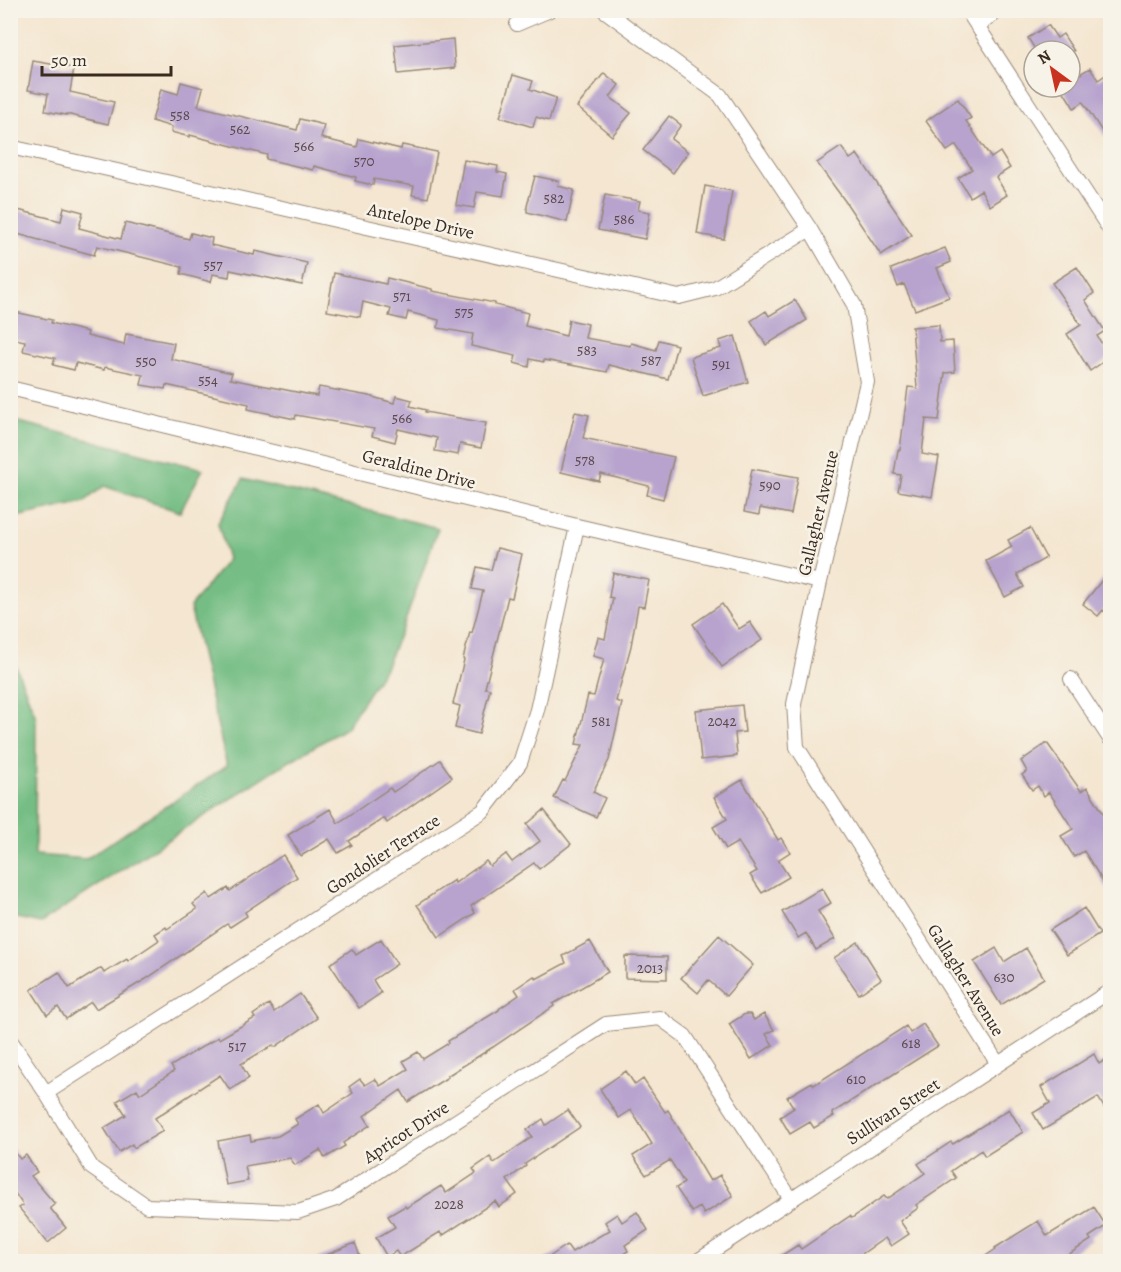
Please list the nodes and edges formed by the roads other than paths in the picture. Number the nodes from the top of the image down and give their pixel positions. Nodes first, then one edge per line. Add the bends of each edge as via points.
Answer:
1 (550, 10) edge
2 (604, 10) edge
3 (968, 10) edge
4 (1000, 10) edge
5 (517, 24) dead end
6 (977, 26) junction
7 (10, 147) edge
8 (810, 229) junction
9 (1110, 230) edge
10 (10, 388) edge
11 (577, 526) junction
12 (820, 582) junction
13 (1071, 679) dead end
14 (1110, 739) edge
15 (1110, 991) edge
16 (10, 1040) edge
17 (998, 1064) junction
18 (46, 1093) junction
19 (791, 1199) junction
20 (696, 1262) edge

1 - 5 street
2 - 8 street, Gallagher Avenue via 720,95
3 - 6 street
4 - 6 street
6 - 9 street
7 - 8 street, Antelope Drive via 679,297 715,288
8 - 12 street, Gallagher Avenue via 854,304 867,382
10 - 11 street, Geraldine Drive
11 - 12 street, Geraldine Drive
11 - 18 street, Gondolier Terrace via 537,710 520,763 483,811
12 - 17 street, Gallagher Avenue via 794,704 796,747
13 - 14 street
15 - 17 street, Sullivan Street
16 - 18 street, Apricot Drive
17 - 19 street, Sullivan Street
18 - 19 street, Apricot Drive via 92,1168 147,1206 298,1212 336,1199 606,1024 660,1018 686,1036
19 - 20 street, Sullivan Street

